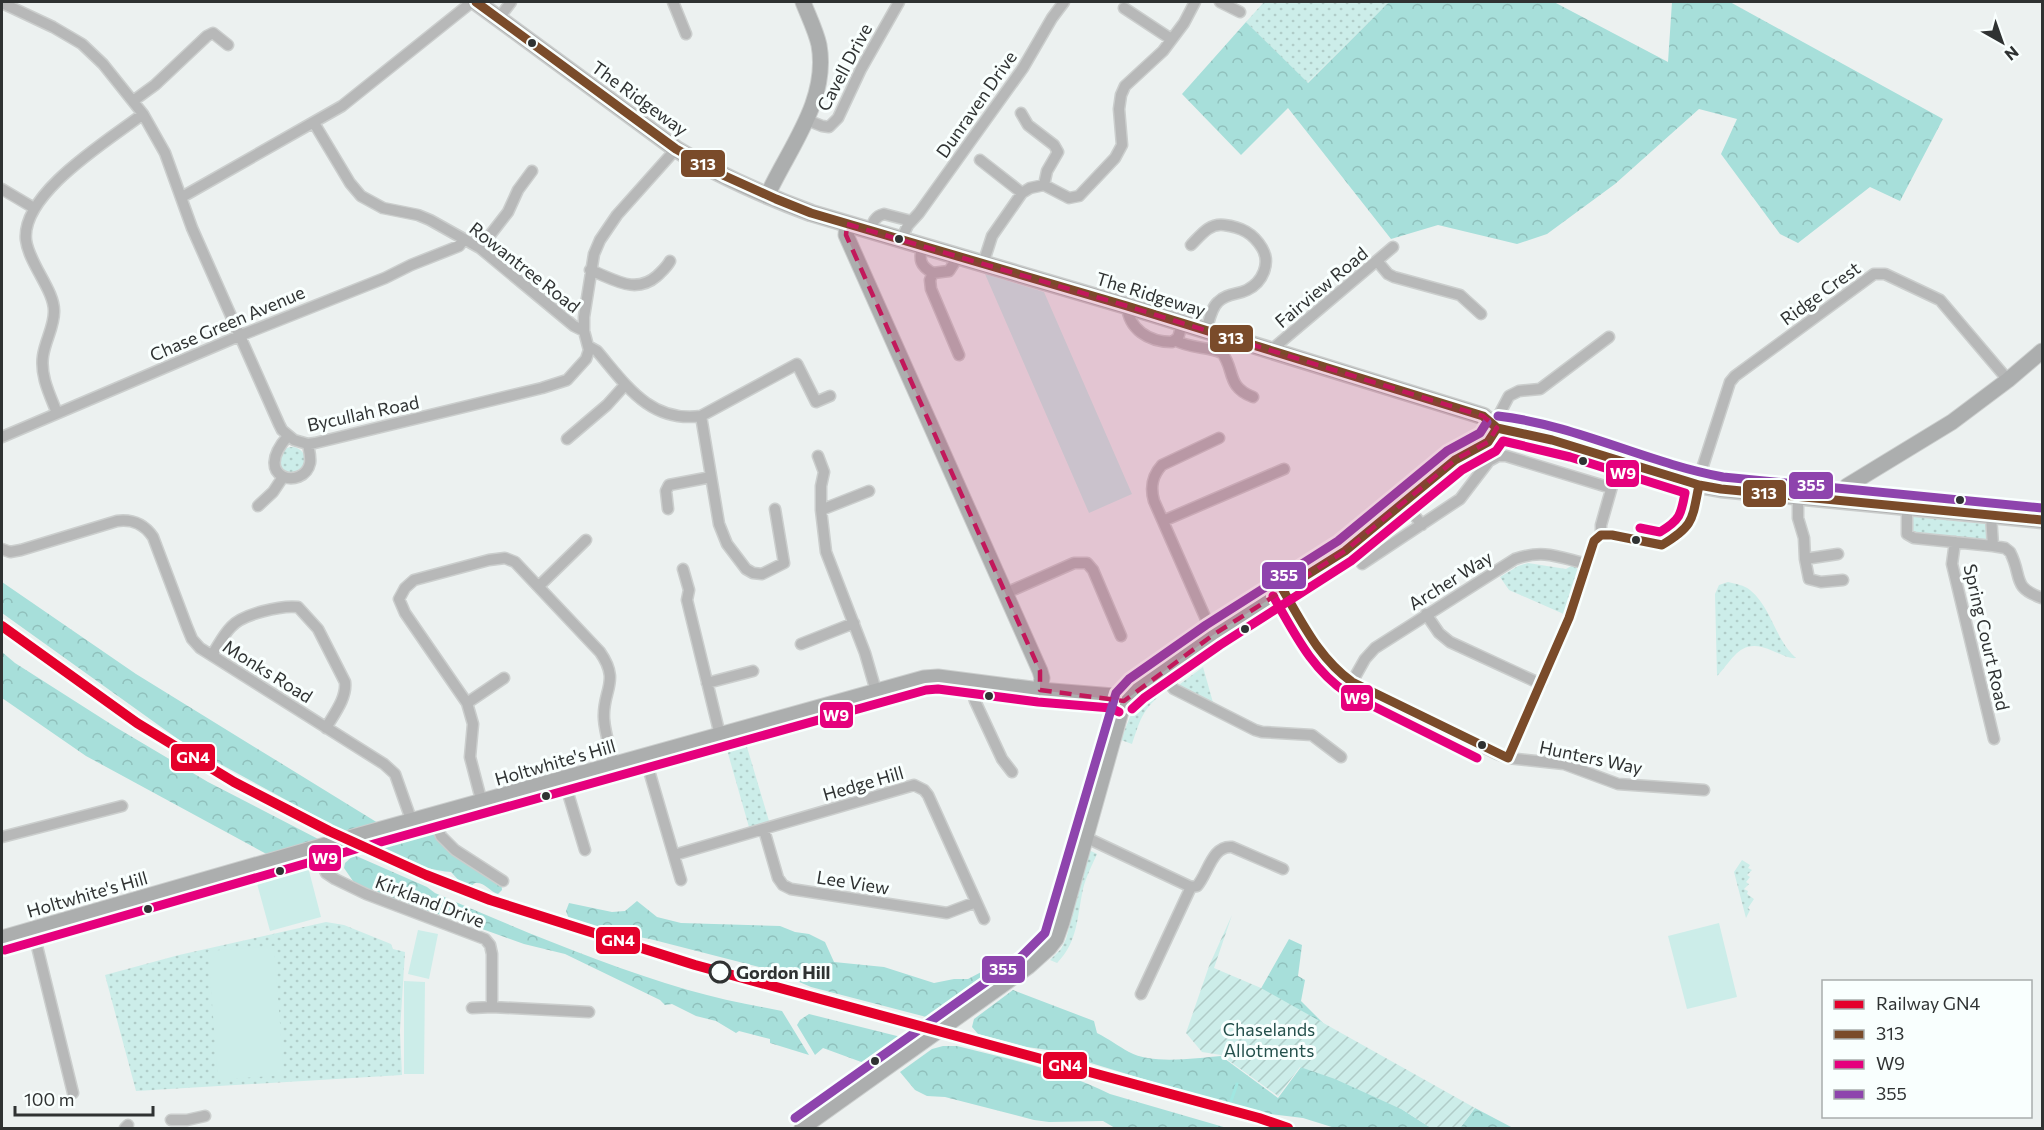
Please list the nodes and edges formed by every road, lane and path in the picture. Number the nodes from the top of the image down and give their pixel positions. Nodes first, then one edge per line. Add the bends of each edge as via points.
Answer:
1 (474, 2) edge
2 (512, 2) edge
3 (673, 2) edge
4 (803, 2) edge
5 (899, 2) edge
6 (1064, 2) edge
7 (1195, 2) edge
8 (1220, 2) edge
9 (2, 3) edge
10 (1124, 8) dead end
11 (1240, 12) dead end
12 (499, 18) junction
13 (686, 34) dead end
14 (1171, 39) junction
15 (228, 45) dead end
16 (133, 101) junction
17 (1021, 113) dead end
18 (143, 114) junction
19 (807, 120) junction
20 (314, 123) junction
21 (676, 149) junction
22 (980, 160) dead end
23 (532, 171) dead end
24 (1044, 186) junction
25 (2, 189) edge
26 (1022, 193) junction
27 (767, 196) junction
28 (182, 197) junction
29 (34, 208) junction
30 (911, 221) junction
31 (847, 224) junction
32 (870, 231) junction
33 (464, 239) junction
34 (901, 240) junction
35 (1191, 245) dead end
36 (922, 246) junction
37 (1393, 247) dead end
38 (480, 248) junction
39 (958, 257) junction
40 (670, 261) dead end
41 (1377, 261) junction
42 (982, 264) junction
43 (590, 270) junction
44 (933, 273) junction
45 (1127, 306) junction
46 (1481, 314) dead end
47 (1182, 324) junction
48 (584, 331) junction
49 (1206, 331) junction
50 (238, 336) junction
51 (1609, 337) dead end
52 (1175, 340) junction
53 (588, 346) junction
54 (1270, 351) junction
55 (2043, 351) edge
56 (959, 355) dead end
57 (2008, 380) junction
58 (625, 385) junction
59 (830, 396) dead end
60 (1253, 397) dead end
61 (57, 413) junction
62 (701, 416) junction
63 (1497, 428) junction
64 (288, 436) junction
65 (2, 437) edge
66 (1219, 438) dead end
67 (567, 439) dead end
68 (308, 444) junction
69 (818, 456) dead end
70 (1284, 469) dead end
71 (283, 477) junction
72 (711, 477) junction
73 (1699, 484) junction
74 (869, 491) dead end
75 (1798, 496) junction
76 (1838, 500) junction
77 (1404, 501) junction
78 (258, 506) dead end
79 (1907, 508) junction
80 (668, 509) dead end
81 (775, 509) dead end
82 (821, 510) junction
83 (1991, 516) junction
84 (2043, 520) edge
85 (1163, 521) junction
86 (1422, 525) junction
87 (1602, 535) dead end
88 (586, 540) dead end
89 (1954, 542) junction
90 (1993, 546) junction
91 (2, 549) edge
92 (1838, 555) dead end
93 (1805, 559) junction
94 (1362, 564) dead end
95 (1587, 564) dead end
96 (683, 569) dead end
97 (1843, 580) dead end
98 (539, 586) junction
99 (1283, 590) junction
100 (1006, 593) junction
101 (2043, 598) edge
102 (1426, 615) junction
103 (854, 623) junction
104 (1212, 635) junction
105 (1121, 636) dead end
106 (801, 644) dead end
107 (212, 655) junction
108 (753, 671) dead end
109 (1160, 672) junction
110 (504, 678) dead end
111 (974, 681) junction
112 (1352, 682) junction
113 (706, 683) junction
114 (1540, 684) dead end
115 (1040, 690) junction
116 (876, 691) junction
117 (1124, 701) junction
118 (467, 703) junction
119 (326, 728) junction
120 (720, 735) junction
121 (1994, 739) dead end
122 (645, 757) junction
123 (1341, 757) dead end
124 (614, 766) junction
125 (1012, 772) dead end
126 (564, 780) junction
127 (1704, 790) dead end
128 (482, 802) junction
129 (122, 806) dead end
130 (433, 816) junction
131 (412, 822) junction
132 (764, 830) junction
133 (2, 837) edge
134 (1085, 837) junction
135 (316, 849) junction
136 (585, 850) dead end
137 (674, 855) junction
138 (1283, 869) dead end
139 (504, 880) dead end
140 (681, 880) dead end
141 (1191, 887) junction
142 (976, 902) junction
143 (984, 919) dead end
144 (33, 930) junction
145 (2, 938) edge
146 (1141, 994) dead end
147 (492, 1007) junction
148 (472, 1008) dead end
149 (589, 1012) dead end
150 (73, 1093) dead end
151 (205, 1116) dead end
152 (171, 1120) dead end
153 (187, 1124) edge
154 (802, 1128) edge

1 - 12 main road, The Ridgeway
1 - 20 street via 342,106
2 - 12 street
3 - 13 street
4 - 19 street via 819,45 820,67
5 - 19 street, Cavell Drive via 838,118 829,127
6 - 30 street, Dunraven Drive via 1023,68
7 - 14 street
8 - 11 street
9 - 16 street, Bycullah Road via 82,44
10 - 14 street
12 - 21 main road, The Ridgeway
14 - 24 street via 1155,60 1125,86 1119,109 1122,145 1115,158 1079,196 1069,198
15 - 16 street via 213,33 207,36
16 - 18 street, Bycullah Road
17 - 24 street via 1028,125 1058,152
18 - 28 street, Bycullah Road via 165,153
18 - 29 street via 62,177
19 - 27 street
20 - 28 street
20 - 33 street, Rowantree Road via 361,196 383,208 418,215
21 - 27 main road, The Ridgeway
21 - 43 street via 609,226
22 - 26 street
23 - 38 street via 508,212
24 - 26 street
25 - 29 street
26 - 42 street via 992,236
27 - 31 main road, The Ridgeway
28 - 50 street, Bycullah Road
29 - 61 street via 26,241 55,311 42,372
30 - 32 street via 884,214 873,222
30 - 34 street, Dunraven Drive
31 - 32 main road, The Ridgeway
31 - 100 street via 846,235
32 - 34 main road, The Ridgeway
33 - 38 street, Rowantree Road
33 - 50 street, Chase Green Avenue via 459,246 385,278
34 - 36 main road, The Ridgeway
35 - 49 street via 1209,226 1234,226 1255,237 1266,260 1265,271 1250,289 1226,295 1216,304
36 - 39 main road, The Ridgeway
36 - 44 street via 921,264
37 - 41 street, Fairview Road
38 - 48 street, Rowantree Road
39 - 42 main road, The Ridgeway
39 - 44 street via 949,271
40 - 43 street via 643,285 631,285
41 - 46 street via 1394,277 1460,295
41 - 54 street, Fairview Road
42 - 45 main road, The Ridgeway
43 - 48 street
44 - 56 street via 931,289
45 - 47 main road, The Ridgeway
45 - 52 street via 1129,320 1141,334 1167,342
47 - 49 main road, The Ridgeway
47 - 52 street
48 - 53 street
49 - 54 main road, The Ridgeway
50 - 61 street, Chase Green Avenue
50 - 64 street, Bycullah Road
51 - 63 street via 1540,389 1509,396
52 - 60 street via 1222,353 1238,387
53 - 58 street via 597,351
53 - 68 street, Bycullah Road via 586,359 571,378 562,382
54 - 63 main road, The Ridgeway via 1483,416
55 - 57 street
57 - 73 street, Ridge Crest via 1940,300 1885,274 1874,274 1730,382
57 - 76 street via 1952,422 1847,486
58 - 62 street via 658,409 689,418
58 - 67 street
59 - 62 street via 816,402 797,364
61 - 65 street, Chase Green Avenue
62 - 72 street
63 - 73 main road, The Ridgeway via 1593,451
63 - 77 street via 1488,442 1455,460
64 - 68 street, Bycullah Road
64 - 71 street via 274,456 275,468
66 - 85 street via 1168,461 1157,471 1152,495
68 - 71 street via 307,470 297,477
69 - 82 street via 824,472
70 - 85 street
71 - 78 street
72 - 80 street via 669,485
72 - 81 street via 723,535 746,569 753,573 762,574 784,563
73 - 75 main road, The Ridgeway
74 - 82 street
75 - 76 main road, The Ridgeway
75 - 93 street
76 - 79 main road, The Ridgeway
77 - 86 street
77 - 99 street via 1345,550
79 - 83 main road, The Ridgeway
79 - 89 street via 1910,537
82 - 103 street via 826,552
83 - 84 main road, The Ridgeway
83 - 90 street
85 - 104 street
86 - 87 street via 1467,493 1489,461 1506,456 1612,485 1600,525
86 - 94 street
88 - 98 street
89 - 90 street
89 - 121 street, Spring Court Road via 1952,564
90 - 101 street via 2010,552 2022,587
91 - 107 street, Monks Road via 21,550 117,521 145,527 153,537 192,639
92 - 93 street
93 - 97 street via 1809,579
95 - 102 street, Archer Way via 1547,554 1526,555
96 - 113 street
98 - 118 street via 515,562 505,558 414,580 405,588 399,599 405,613
98 - 124 street via 606,660 610,682 604,720
99 - 104 street
99 - 112 street, Hunters Way via 1329,664
100 - 105 street via 1074,563 1087,563
100 - 115 street via 1040,671
102 - 112 street, Archer Way via 1370,653
102 - 114 street via 1450,642
103 - 106 street
103 - 116 street
104 - 109 street
107 - 119 street, Monks Road
107 - 119 street via 231,626 241,619 286,605 298,607 318,629 345,682 346,689
108 - 113 street
109 - 117 street
109 - 123 street via 1174,689 1255,730 1312,735
110 - 118 street
111 - 115 street, Holtwhite's Hill
111 - 116 street, Holtwhite's Hill via 938,677
111 - 125 street via 975,701
112 - 127 street, Hunters Way via 1508,758 1564,764 1618,784
113 - 120 street
115 - 117 street, Holtwhite's Hill via 1114,696
116 - 120 street, Holtwhite's Hill
117 - 134 street
118 - 128 street via 473,724 470,757
119 - 131 street, Monks Road via 395,774
120 - 122 street, Holtwhite's Hill
122 - 124 street, Holtwhite's Hill
122 - 137 street
124 - 126 street, Holtwhite's Hill
126 - 128 street, Holtwhite's Hill
126 - 136 street
128 - 130 street, Holtwhite's Hill
129 - 133 street
130 - 131 street, Holtwhite's Hill
130 - 139 street via 441,836 455,850
131 - 135 street, Holtwhite's Hill
132 - 137 street, Hedge Hill
132 - 142 street, Lee View via 778,878 791,889 948,913
132 - 142 street, Hedge Hill via 908,786 919,786 928,795
134 - 141 street
134 - 154 street via 1056,939 1040,957
135 - 144 street, Holtwhite's Hill
135 - 147 street, Kirkland Drive via 326,873 335,879 485,939 492,954
137 - 140 street
138 - 141 street via 1225,847 1216,854 1197,886
141 - 146 street
142 - 143 street, Hedge Hill
144 - 145 street, Holtwhite's Hill
144 - 150 street
147 - 148 street
147 - 149 street
151 - 153 street
152 - 153 street

